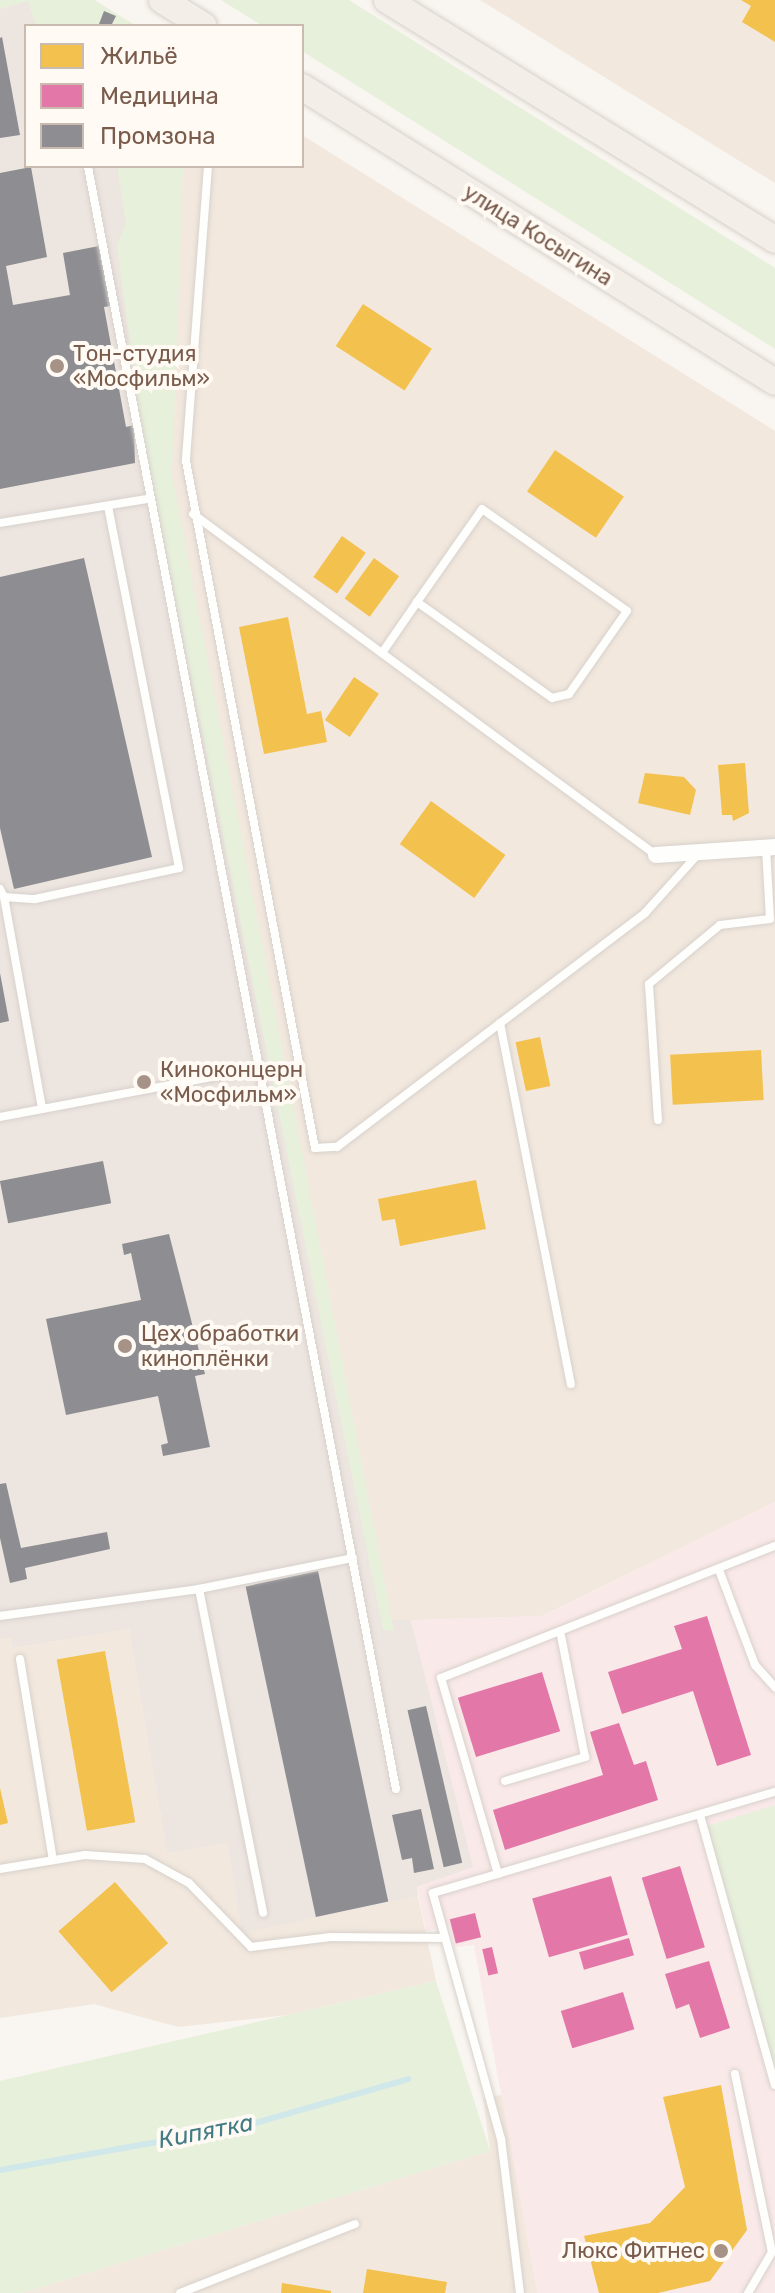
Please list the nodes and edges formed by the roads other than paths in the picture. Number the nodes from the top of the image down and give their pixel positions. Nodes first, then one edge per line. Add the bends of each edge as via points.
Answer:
1 (162, 0) edge
2 (387, 0) edge
3 (201, 24) edge
4 (304, 88) edge
5 (88, 168) edge
6 (208, 168) edge
7 (775, 240) edge
8 (775, 382) edge
9 (146, 499) junction
10 (108, 506) junction
11 (192, 513) junction
12 (0, 523) edge
13 (417, 602) junction
14 (382, 653) junction
15 (771, 847) edge
16 (700, 852) junction
17 (656, 855) joint
18 (2, 893) edge
19 (500, 1023) junction
20 (260, 1068) junction
21 (42, 1109) junction
22 (0, 1117) edge
23 (658, 1120) dead end
24 (571, 1384) dead end
25 (775, 1546) edge
26 (353, 1558) junction
27 (719, 1570) junction
28 (199, 1589) junction
29 (0, 1616) edge
30 (561, 1636) junction
31 (20, 1659) dead end
32 (775, 1687) edge
33 (505, 1781) dead end
34 (396, 1789) dead end
35 (775, 1792) edge
36 (700, 1815) junction
37 (53, 1860) junction
38 (0, 1869) edge
39 (498, 1874) junction
40 (263, 1913) dead end
41 (443, 1938) junction
42 (735, 2074) dead end
43 (775, 2085) edge
44 (355, 2224) dead end
45 (180, 2293) edge
46 (520, 2293) edge
47 (748, 2293) edge

1 - 3 main road
2 - 7 main road
4 - 8 main road, улица Косыгина
5 - 9 lane
6 - 11 lane via 186,461
9 - 10 lane
9 - 20 lane
10 - 12 lane
10 - 18 lane via 179,868 35,899
11 - 14 lane
11 - 19 lane via 315,1148 337,1147
13 - 13 lane via 482,509 627,611 569,694 552,698
13 - 14 lane
14 - 17 lane
15 - 16 street
15 - 23 lane via 770,919 720,925 649,984
16 - 17 street
16 - 19 lane via 645,913
18 - 21 lane
19 - 24 lane
20 - 21 lane
20 - 26 lane
21 - 22 lane
25 - 27 lane
26 - 28 lane
26 - 34 lane
27 - 30 lane
27 - 32 lane via 755,1665
28 - 29 lane
28 - 40 lane
30 - 33 lane via 585,1757
30 - 39 lane via 441,1678
31 - 37 lane
35 - 36 lane
36 - 39 lane
36 - 43 lane
37 - 38 lane
37 - 41 lane via 112,1853 157,1864 189,1883 251,1947 330,1937
39 - 41 lane via 433,1893
41 - 46 lane via 501,2139
42 - 47 lane via 772,2252
44 - 45 lane

